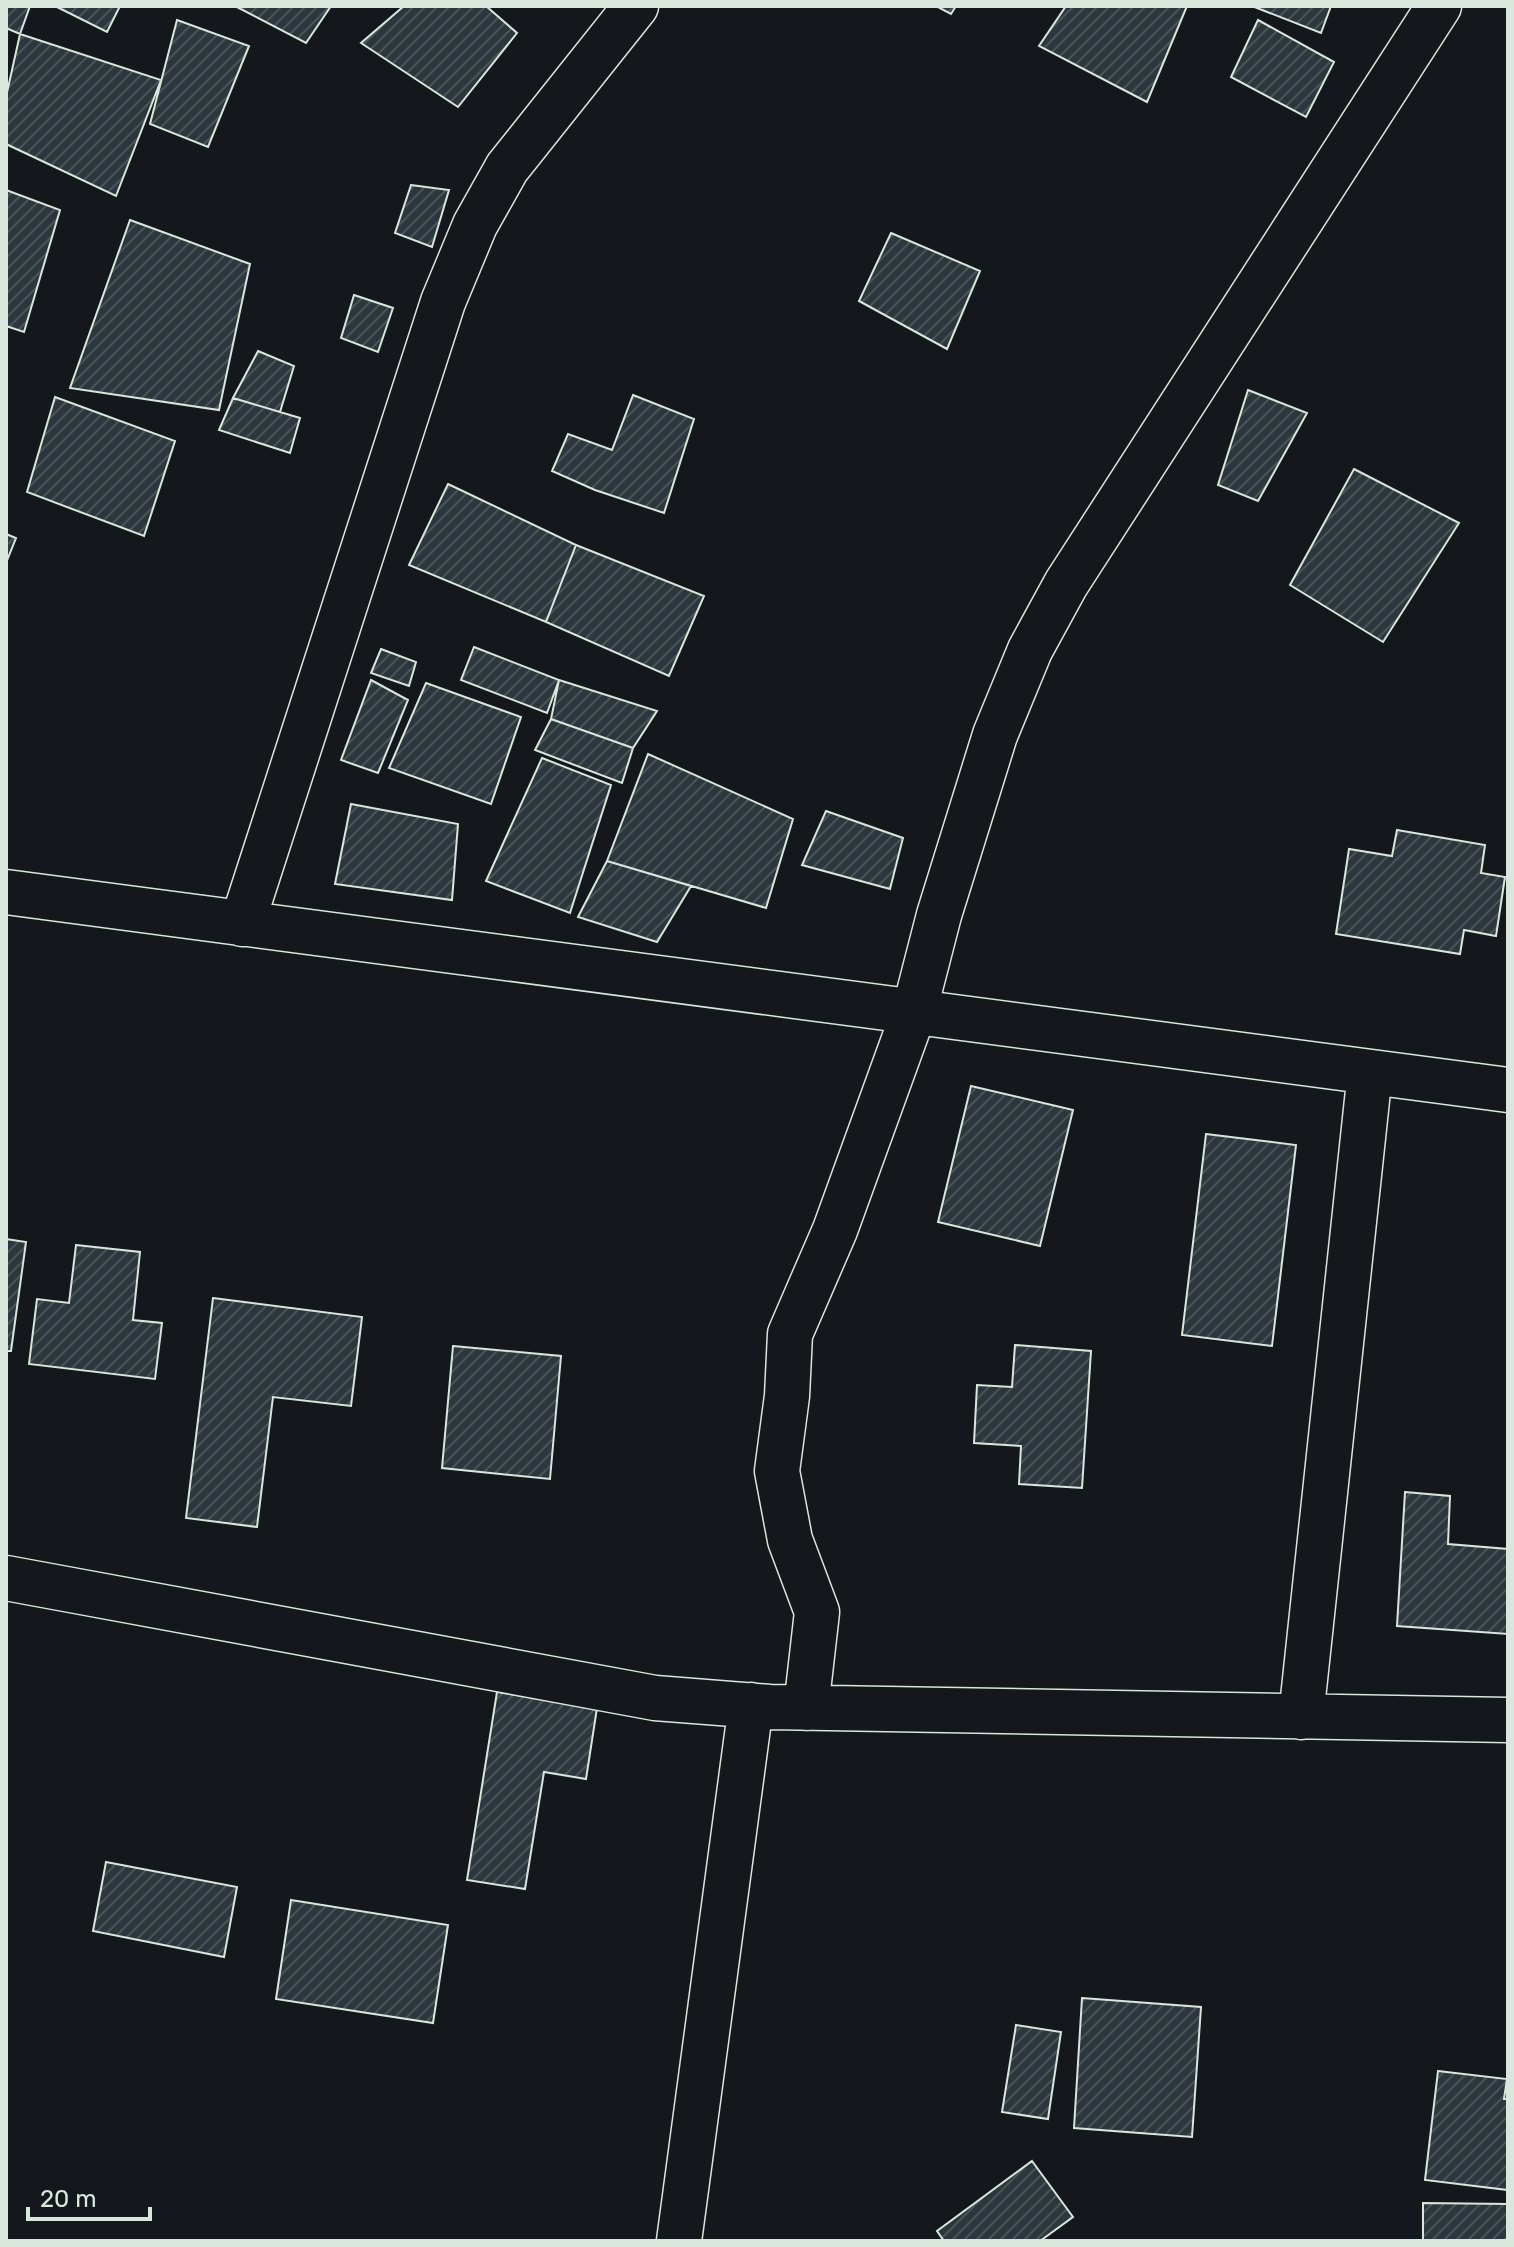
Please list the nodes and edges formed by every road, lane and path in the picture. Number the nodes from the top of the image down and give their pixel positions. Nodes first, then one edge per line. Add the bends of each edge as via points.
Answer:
1 (636, 6) edge
2 (1439, 6) edge
3 (6, 892) edge
4 (242, 924) junction
5 (914, 1012) junction
6 (1370, 1072) junction
7 (1508, 1090) edge
8 (6, 1578) edge
9 (751, 1705) junction
10 (806, 1708) junction
11 (1301, 1717) junction
12 (1508, 1720) edge
13 (679, 2241) edge

1 - 4 street via 507,168 475,225 443,302
2 - 5 street via 1066,584 1030,650 995,735
3 - 4 street
4 - 5 street
5 - 6 street
5 - 10 street via 835,1230 790,1334 777,1471 790,1540 817,1612
6 - 7 street
6 - 11 street
8 - 9 street via 655,1698
9 - 10 street
9 - 13 street
10 - 11 street
11 - 12 street

